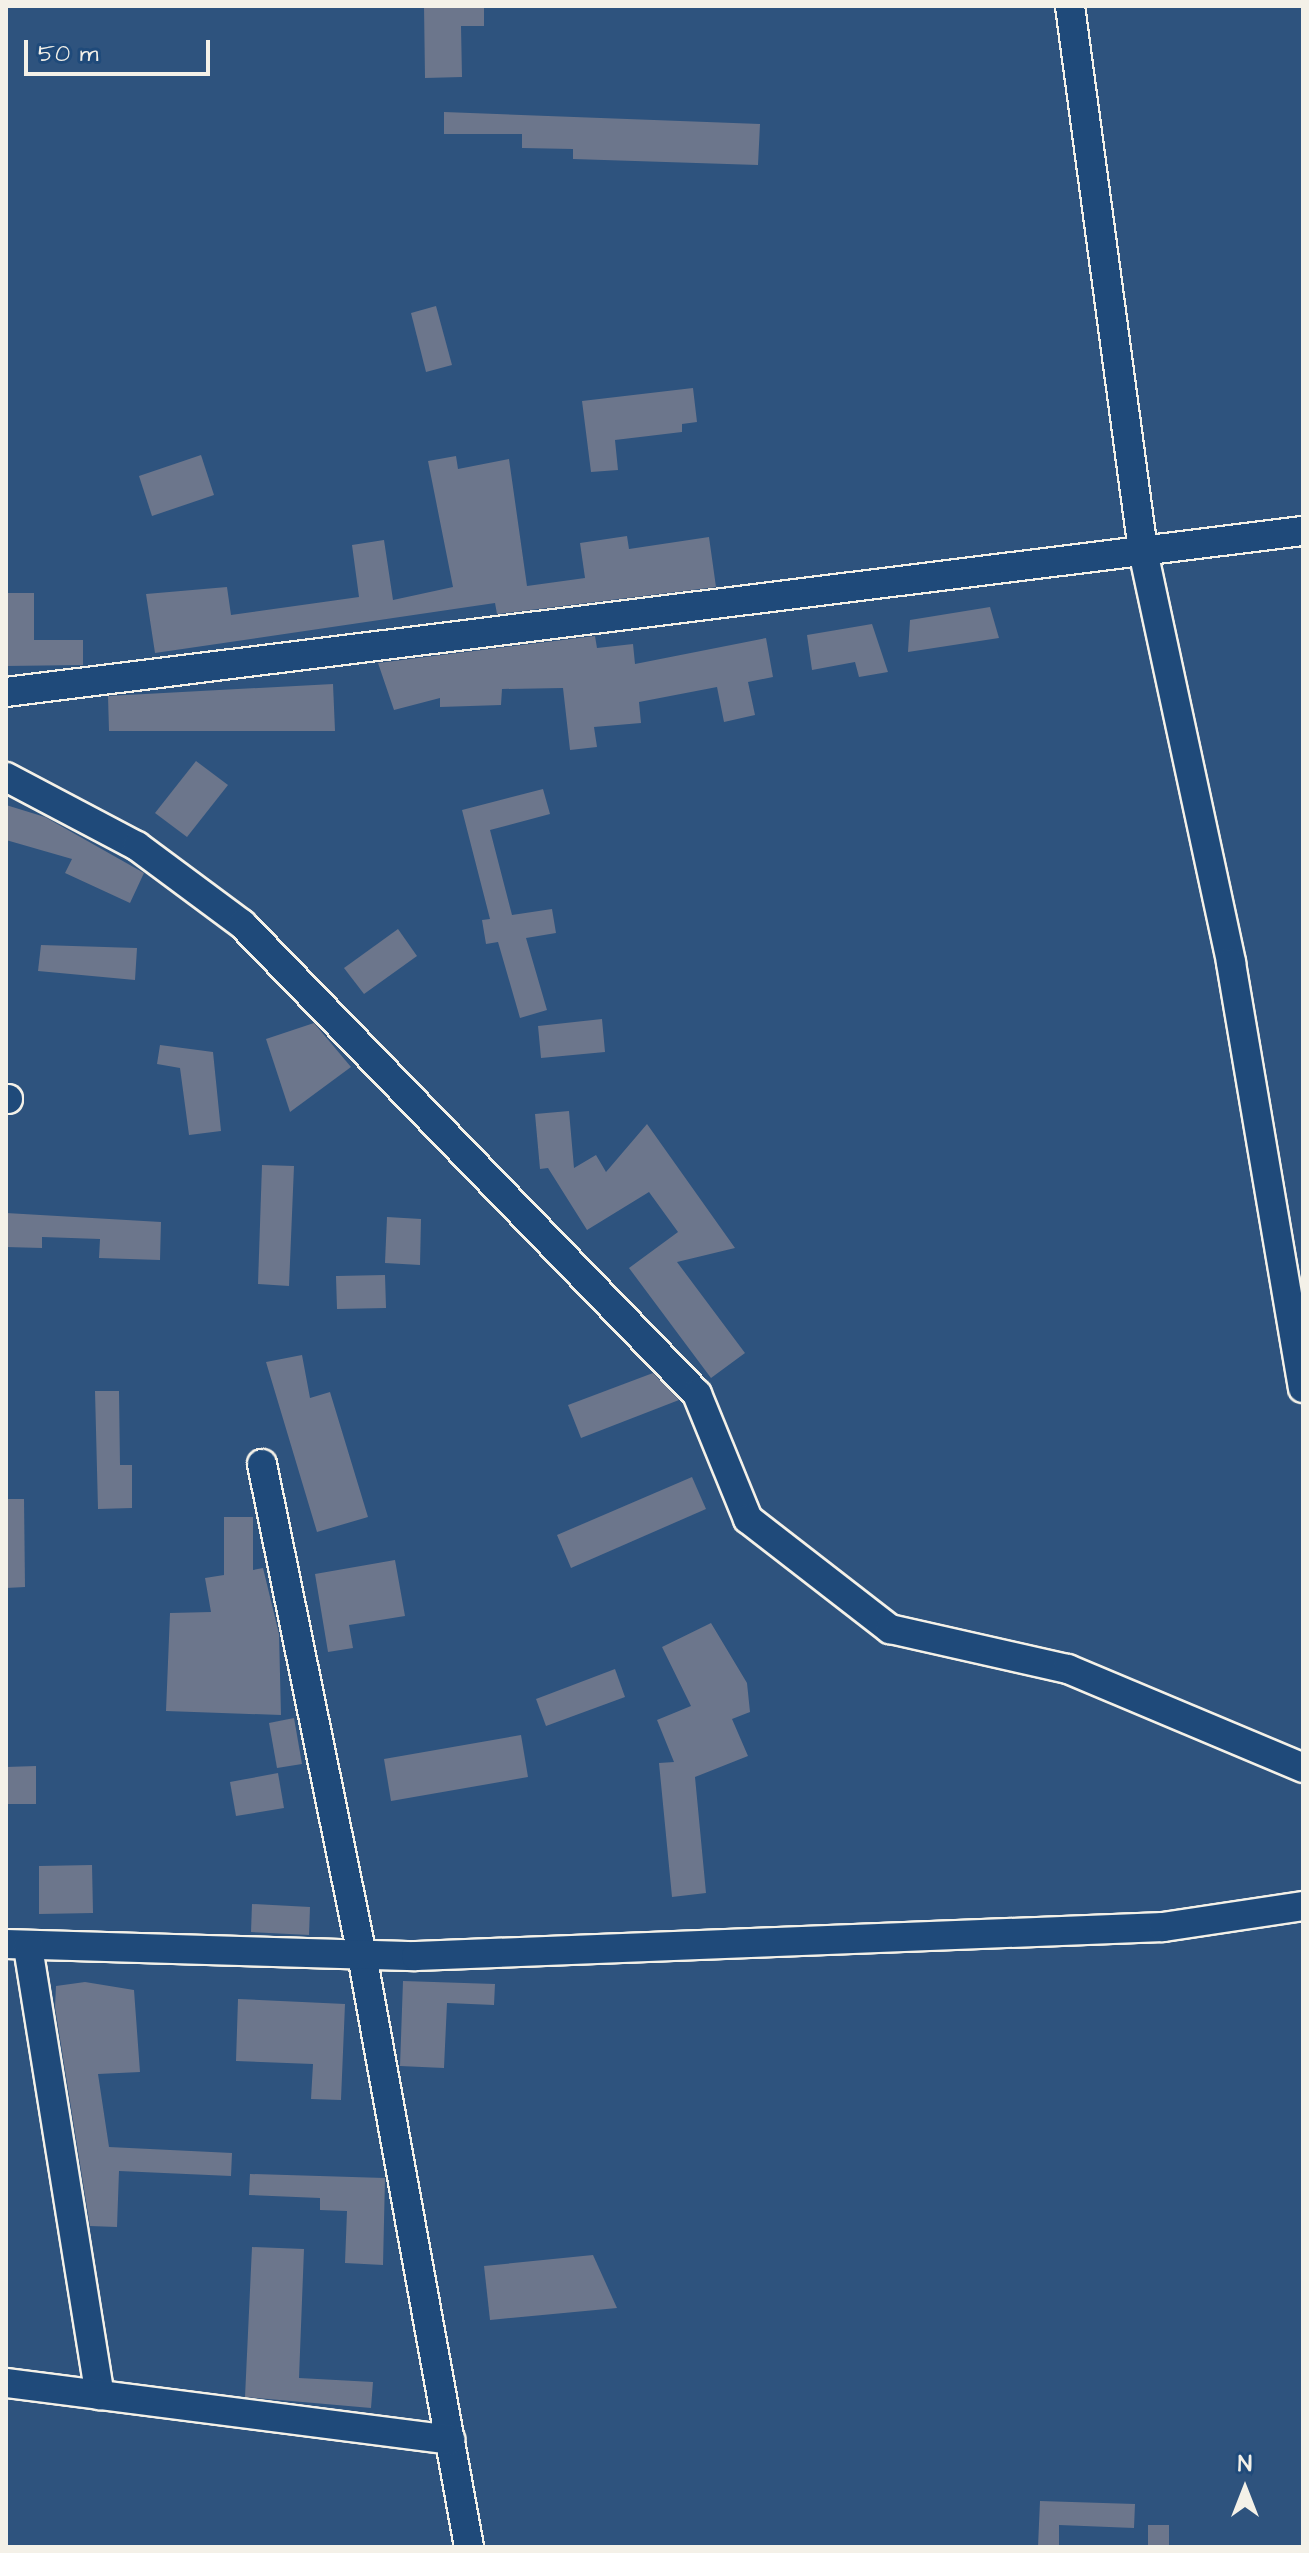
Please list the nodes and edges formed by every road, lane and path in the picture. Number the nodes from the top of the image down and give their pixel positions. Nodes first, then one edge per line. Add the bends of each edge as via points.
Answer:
1 (1070, 6) edge
2 (1303, 531) edge
3 (1143, 551) junction
4 (6, 692) edge
5 (6, 777) edge
6 (1303, 1388) edge
7 (262, 1464) dead end
8 (1303, 1768) edge
9 (1303, 1906) edge
10 (17, 1945) edge
11 (362, 1955) junction
12 (6, 2383) edge
13 (100, 2395) junction
14 (450, 2440) junction
15 (469, 2547) edge

1 - 3 street
2 - 3 street
3 - 4 street
3 - 6 street via 1231,963
5 - 8 street via 137,846 242,924 697,1394 748,1519 890,1629 1068,1669
7 - 11 street
9 - 11 street via 1163,1927
10 - 11 street
10 - 13 street
11 - 14 street
12 - 13 street
13 - 14 street
14 - 15 street

